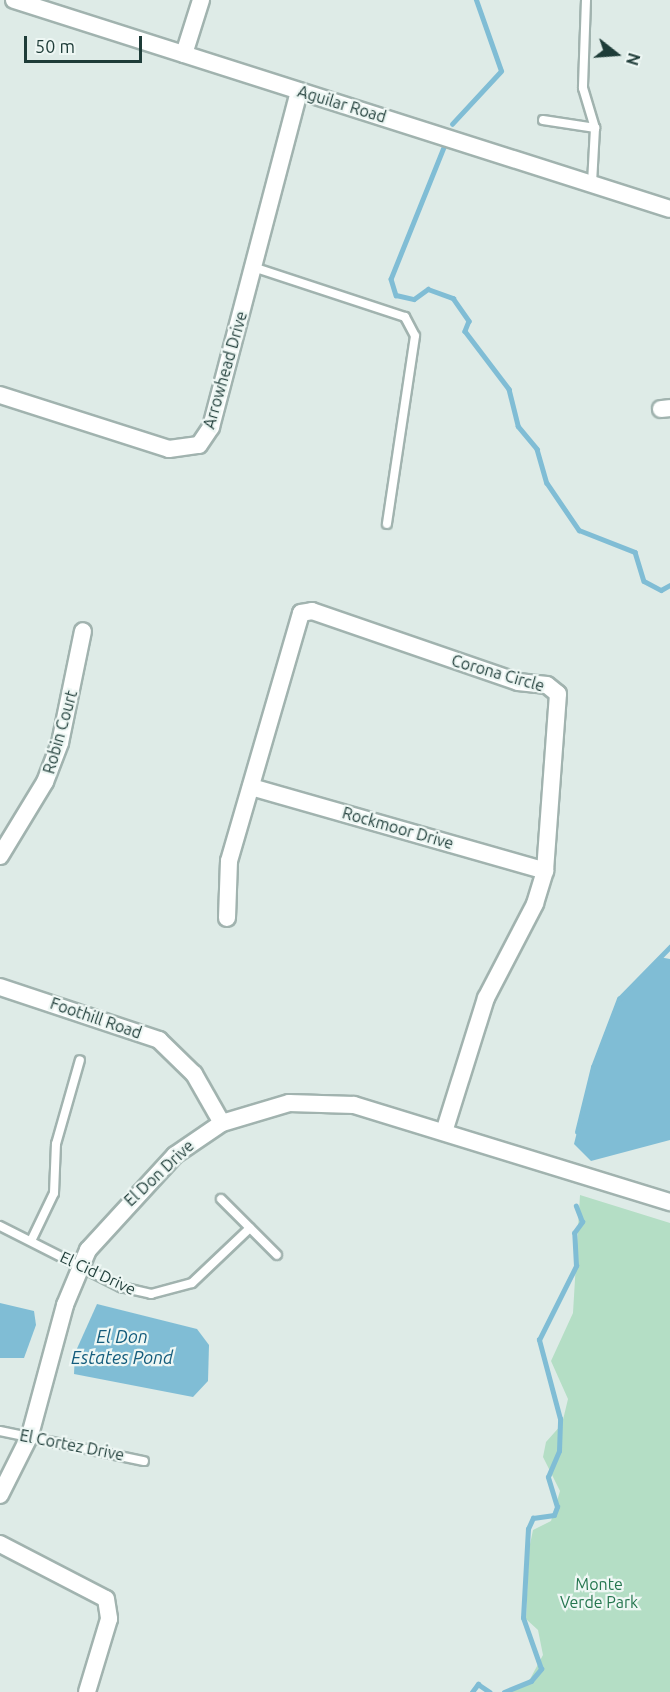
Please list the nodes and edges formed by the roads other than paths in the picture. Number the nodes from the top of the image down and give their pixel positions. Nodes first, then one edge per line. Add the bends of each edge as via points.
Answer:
1 (15, 0) edge
2 (201, 0) edge
3 (586, 0) edge
4 (184, 54) junction
5 (299, 91) junction
6 (543, 120) dead end
7 (595, 128) junction
8 (592, 183) junction
9 (670, 209) edge
10 (253, 267) junction
11 (0, 395) edge
12 (387, 524) dead end
13 (83, 631) dead end
14 (251, 787) junction
15 (0, 856) edge
16 (545, 871) junction
17 (227, 918) dead end
18 (0, 987) edge
19 (80, 1060) dead end
20 (222, 1123) junction
21 (444, 1132) junction
22 (221, 1199) dead end
23 (670, 1202) edge
24 (0, 1226) edge
25 (250, 1228) junction
26 (31, 1241) junction
27 (277, 1255) dead end
28 (79, 1266) junction
29 (0, 1431) edge
30 (30, 1436) junction
31 (144, 1461) dead end
32 (0, 1496) edge
33 (0, 1544) edge
34 (87, 1692) edge

1 - 4 street, Aguilar Road
2 - 4 street
3 - 7 lane via 584,88
4 - 5 street, Aguilar Road
5 - 8 street, Aguilar Road
5 - 10 street, Arrowhead Drive
6 - 7 lane
7 - 8 lane
8 - 9 street, Aguilar Road
10 - 11 street, Arrowhead Drive via 211,427 199,445 169,449
10 - 12 lane via 405,317 415,336
13 - 15 street, Robin Court via 49,772
14 - 16 street, Rockmoor Drive
14 - 16 street, Corona Circle via 294,624 301,613 312,611 518,682 547,685 558,694
14 - 17 street, Corona Circle via 229,861
16 - 21 street, Corona Circle via 535,904 489,990
18 - 20 street, Foothill Road via 159,1040 189,1069
19 - 26 lane via 56,1144 54,1193
20 - 21 street, El Don Drive via 271,1106 323,1101 354,1105
20 - 28 street, El Don Drive via 174,1155 98,1235
21 - 23 street, El Don Drive
22 - 25 lane
24 - 26 lane, El Cid Drive
25 - 27 lane
25 - 28 lane, El Cid Drive via 204,1275 173,1292 132,1291
26 - 28 lane, El Cid Drive
28 - 30 street, El Don Drive
29 - 30 lane, El Cortez Drive
30 - 31 lane, El Cortez Drive
30 - 32 street, El Don Drive
33 - 34 street via 106,1599 109,1619

